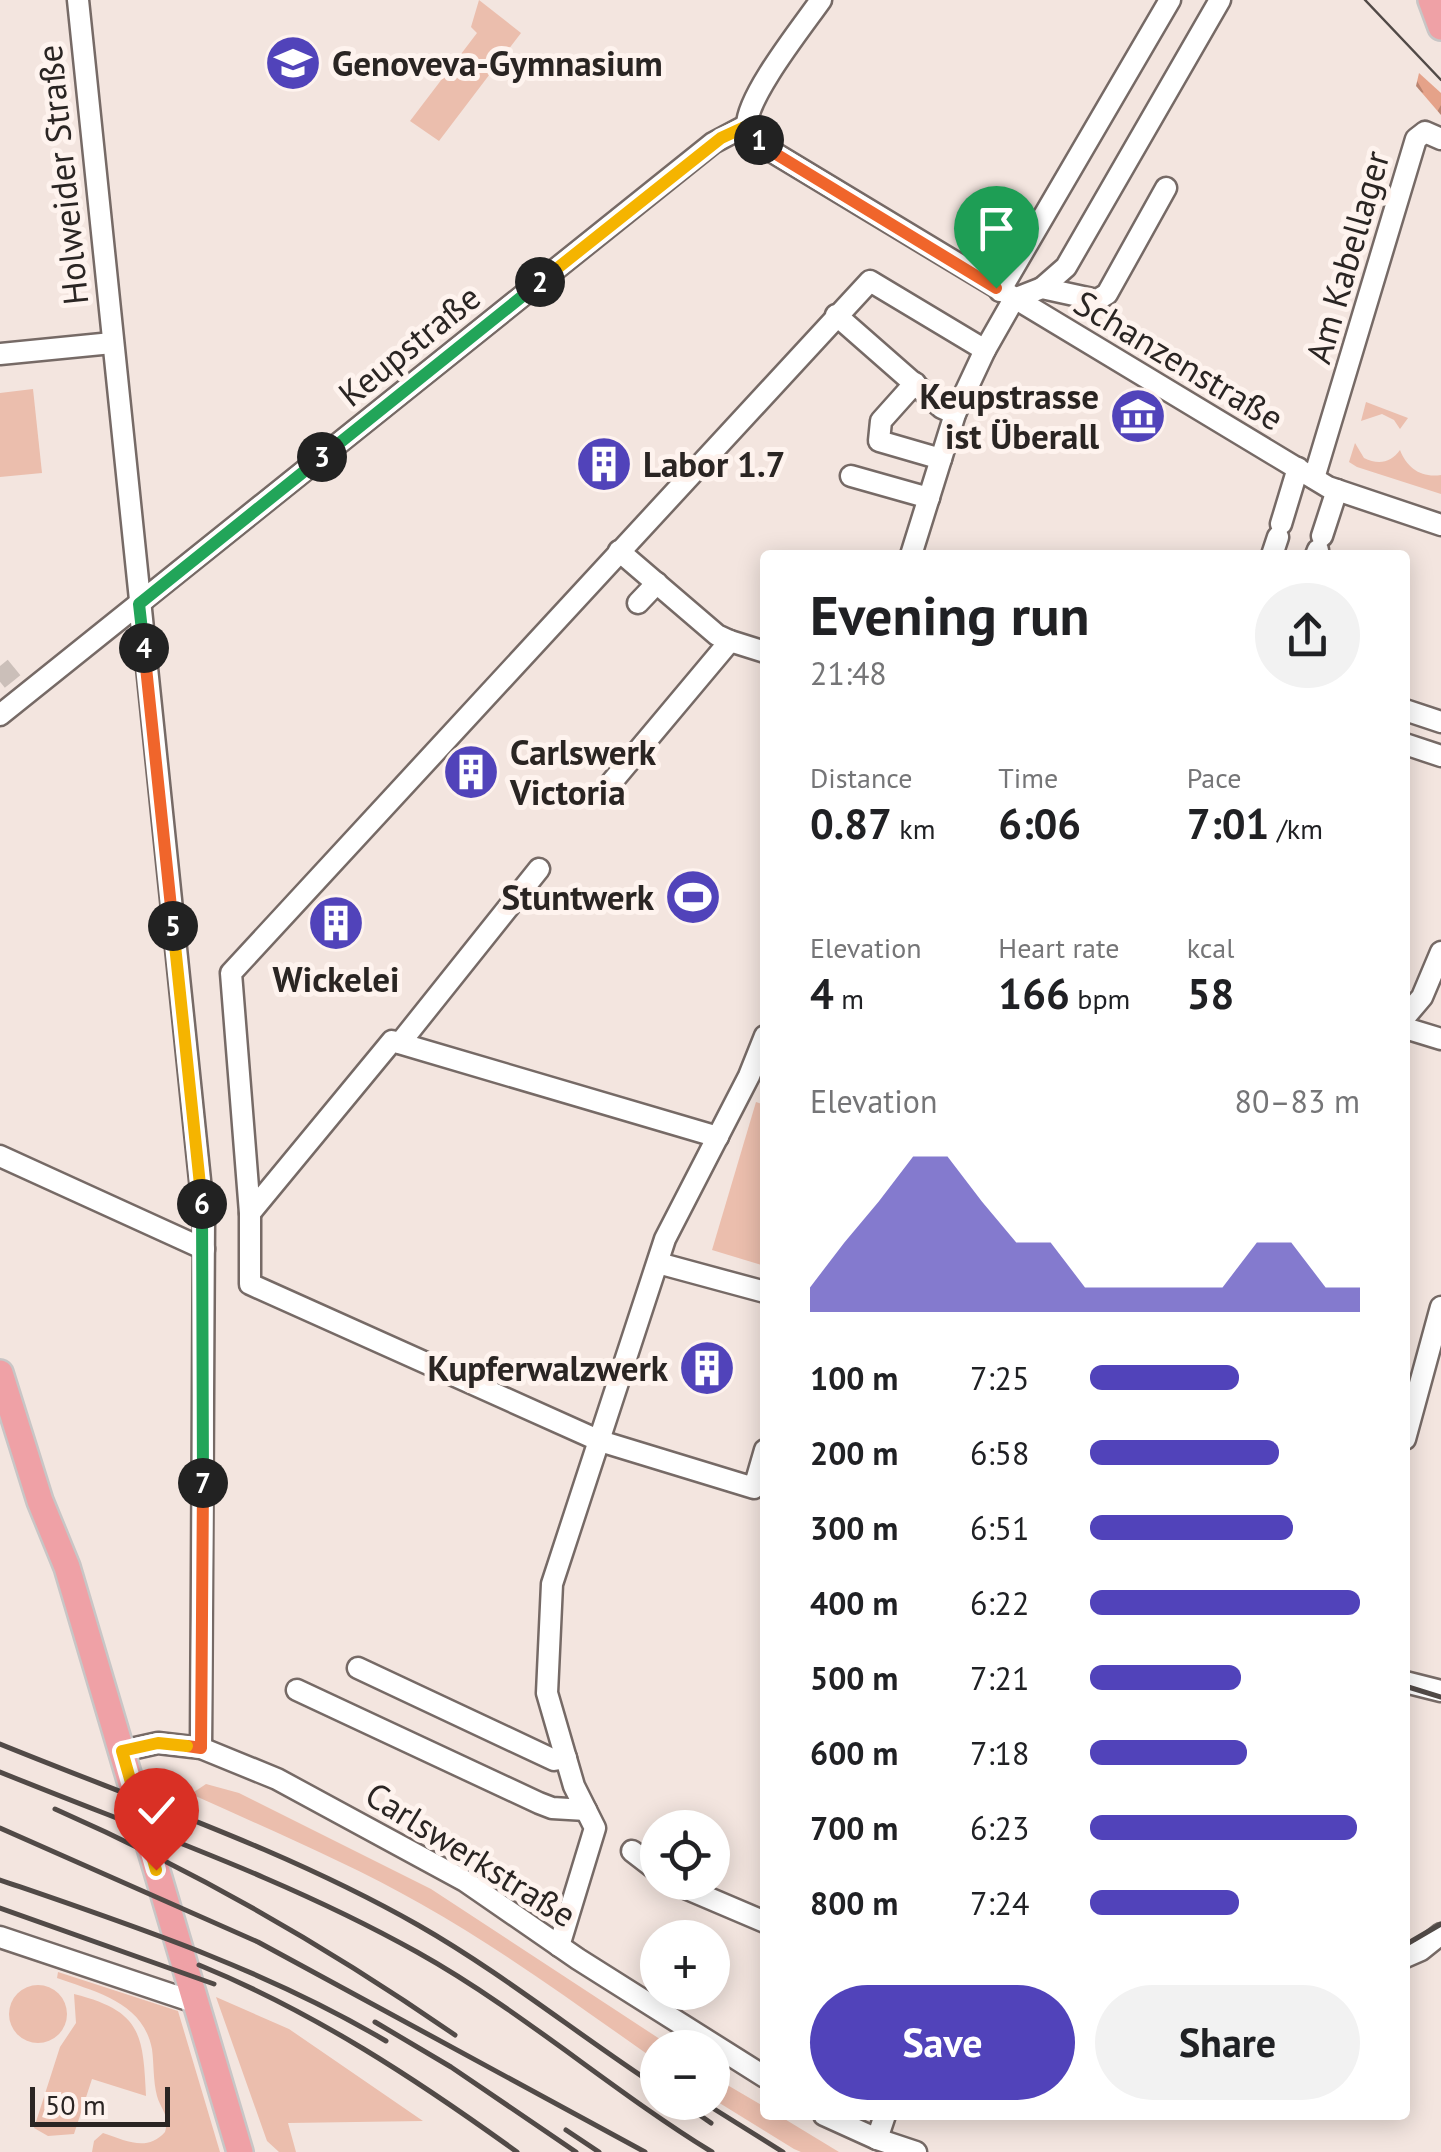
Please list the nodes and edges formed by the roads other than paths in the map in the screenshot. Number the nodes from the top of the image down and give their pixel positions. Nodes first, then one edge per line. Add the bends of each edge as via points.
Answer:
1 (78, 0) edge
2 (1170, 0) edge
3 (1220, 0) edge
4 (1431, 0) edge
5 (810, 4) edge
6 (1441, 27) edge
7 (747, 126) junction
8 (1433, 136) edge
9 (1166, 188) dead end
10 (1042, 288) junction
11 (1007, 295) junction
12 (836, 315) junction
13 (112, 343) junction
14 (985, 350) junction
15 (0, 354) edge
16 (915, 382) junction
17 (955, 414) junction
18 (941, 459) junction
19 (1306, 473) junction
20 (850, 476) dead end
21 (1337, 490) junction
22 (929, 498) junction
23 (1441, 524) edge
24 (1277, 539) edge
25 (1319, 547) edge
26 (913, 550) edge
27 (619, 551) junction
28 (657, 583) junction
29 (638, 603) dead end
30 (139, 604) junction
31 (730, 641) junction
32 (760, 650) edge
33 (1410, 712) edge
34 (0, 715) edge
35 (1441, 722) edge
36 (1410, 746) edge
37 (1441, 756) edge
38 (606, 789) dead end
39 (540, 869) dead end
40 (1441, 952) edge
41 (1410, 1010) edge
42 (1410, 1030) edge
43 (1441, 1039) edge
44 (400, 1043) junction
45 (757, 1078) edge
46 (718, 1137) junction
47 (0, 1156) edge
48 (250, 1213) junction
49 (204, 1250) junction
50 (658, 1263) junction
51 (760, 1291) edge
52 (1441, 1307) edge
53 (0, 1372) edge
54 (4, 1400) edge
55 (1410, 1421) edge
56 (600, 1442) junction
57 (760, 1467) edge
58 (358, 1668) dead end
59 (1410, 1683) edge
60 (297, 1690) dead end
61 (1441, 1691) edge
62 (201, 1748) junction
63 (122, 1751) junction
64 (566, 1758) junction
65 (586, 1810) junction
66 (632, 1852) dead end
67 (640, 1858) edge
68 (714, 1900) edge
69 (760, 1920) edge
70 (1441, 1934) edge
71 (0, 1937) edge
72 (559, 1946) junction
73 (1410, 1954) edge
74 (194, 2002) junction
75 (760, 2074) edge
76 (835, 2120) edge
77 (883, 2120) edge
78 (877, 2139) junction
79 (240, 2152) edge
80 (916, 2152) edge

1 - 13 street, Holweider Straße
2 - 11 street
3 - 10 street via 1066,267
4 - 6 main road
5 - 7 street via 758,92
7 - 11 street, Schanzenstraße via 771,151
7 - 30 street, Keupstraße via 704,150
8 - 19 street, Am Kabellager via 1416,139
9 - 10 street via 1107,294 1097,300
10 - 11 street
11 - 14 street
11 - 19 street, Schanzenstraße
12 - 14 street via 870,281
12 - 16 street
12 - 27 street
13 - 15 street, Holweider Straße
13 - 30 street, Holweider Straße
14 - 17 street
16 - 17 street
16 - 18 street via 881,421 878,441
17 - 18 street
18 - 22 street
19 - 21 street, Schanzenstraße
19 - 24 street, Am Kabellager
20 - 22 street
21 - 23 street, Schanzenstraße
21 - 25 street
22 - 26 street
27 - 28 street
27 - 48 street via 230,973
28 - 29 street
28 - 31 street
30 - 34 street, Keupstraße via 18,689
30 - 49 street, Holweider Straße
31 - 32 street
31 - 38 street
33 - 35 street
36 - 37 street
39 - 44 street
40 - 41 street
42 - 43 street
44 - 46 street
44 - 48 street via 392,1041
45 - 46 street
46 - 50 street
47 - 49 street
48 - 56 street via 250,1284
49 - 62 street, Holweider Straße
50 - 51 street
50 - 56 street
52 - 55 street
53 - 54 main road
54 - 63 main road via 67,1567
56 - 57 street via 754,1488
56 - 64 street via 552,1584 547,1693
58 - 64 street via 554,1760
59 - 61 street
60 - 65 street via 539,1804
62 - 63 street, Carlswerkstraße via 158,1743
62 - 72 street, Carlswerkstraße via 355,1819
63 - 74 main road
64 - 65 street
65 - 72 street via 595,1828
66 - 67 street
68 - 69 street
70 - 73 street
71 - 74 street
72 - 75 street, Carlswerkstraße
74 - 79 main road
76 - 78 street
77 - 78 street
78 - 80 street

